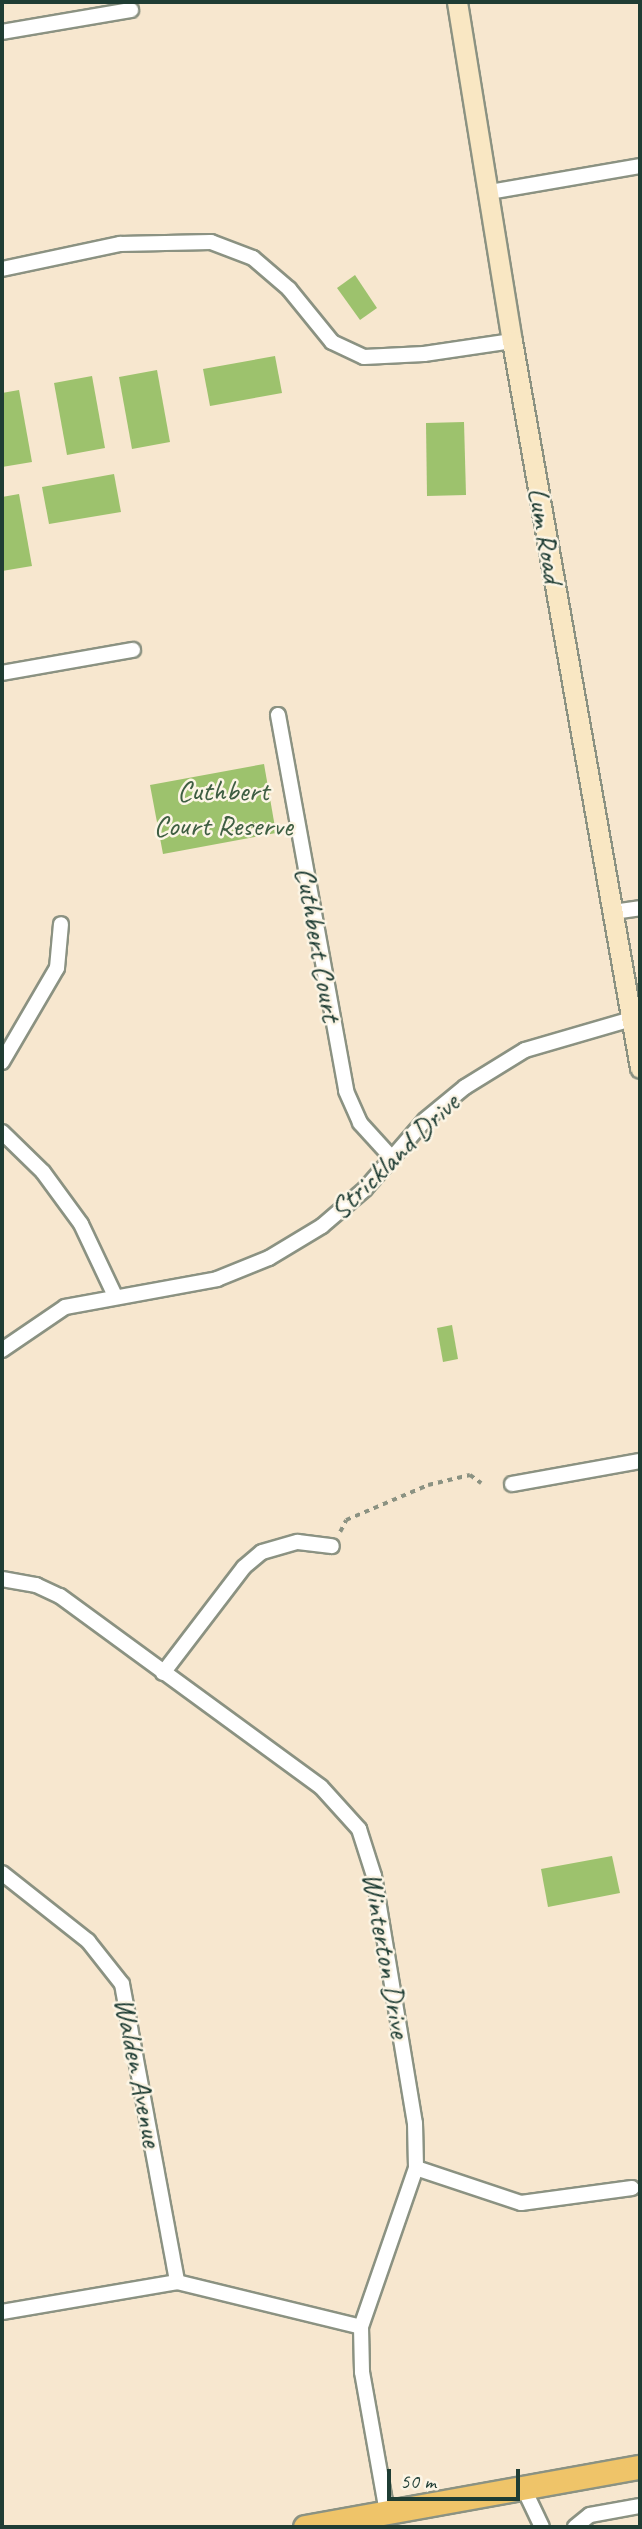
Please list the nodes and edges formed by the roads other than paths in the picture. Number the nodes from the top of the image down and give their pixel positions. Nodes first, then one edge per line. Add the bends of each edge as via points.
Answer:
1 (457, 2) edge
2 (131, 10) dead end
3 (2, 32) edge
4 (640, 166) edge
5 (489, 192) junction
6 (2, 269) edge
7 (512, 341) junction
8 (133, 650) dead end
9 (2, 673) edge
10 (278, 715) dead end
11 (640, 908) edge
12 (613, 912) junction
13 (61, 924) dead end
14 (632, 1019) junction
15 (2, 1062) edge
16 (640, 1068) edge
17 (2, 1132) edge
18 (392, 1158) junction
19 (115, 1296) junction
20 (2, 1350) edge
21 (640, 1461) edge
22 (512, 1484) dead end
23 (332, 1546) road end
24 (2, 1579) edge
25 (163, 1673) junction
26 (2, 1874) edge
27 (416, 2168) junction
28 (632, 2188) dead end
29 (177, 2282) junction
30 (2, 2312) edge
31 (361, 2327) junction
32 (640, 2467) edge
33 (523, 2487) junction
34 (640, 2506) edge
35 (387, 2512) junction
36 (305, 2527) edge
37 (542, 2527) edge
38 (575, 2527) edge

1 - 5 street, Lum Road
2 - 3 street
4 - 5 street
5 - 7 street, Lum Road
6 - 7 street via 120,244 211,242 253,258 289,289 332,342 364,356 424,354
7 - 12 street, Lum Road
8 - 9 street
10 - 18 street, Cuthbert Court via 346,1091 360,1123
11 - 12 street
12 - 14 street, Lum Road
13 - 15 street via 57,968
14 - 16 street, Lum Road
14 - 18 street, Strickland Drive via 525,1050 465,1087 425,1120
17 - 19 street via 43,1172 81,1224
18 - 19 street, Strickland Drive via 322,1226 269,1258 217,1279
19 - 20 street, Strickland Drive via 65,1307
21 - 22 street
23 - 25 street via 298,1542 262,1552 244,1567
24 - 25 street, Winterton Drive via 36,1585 60,1596
25 - 27 street, Winterton Drive via 321,1787 359,1829 374,1876 415,2123
26 - 29 street, Walden Avenue via 88,1941 122,1984
27 - 28 street via 521,2203
27 - 31 street, Winterton Drive
29 - 30 street
29 - 31 street
31 - 35 street, Winterton Drive via 362,2372
32 - 33 main road
33 - 35 main road
33 - 37 street
34 - 38 street via 590,2515
35 - 36 main road

